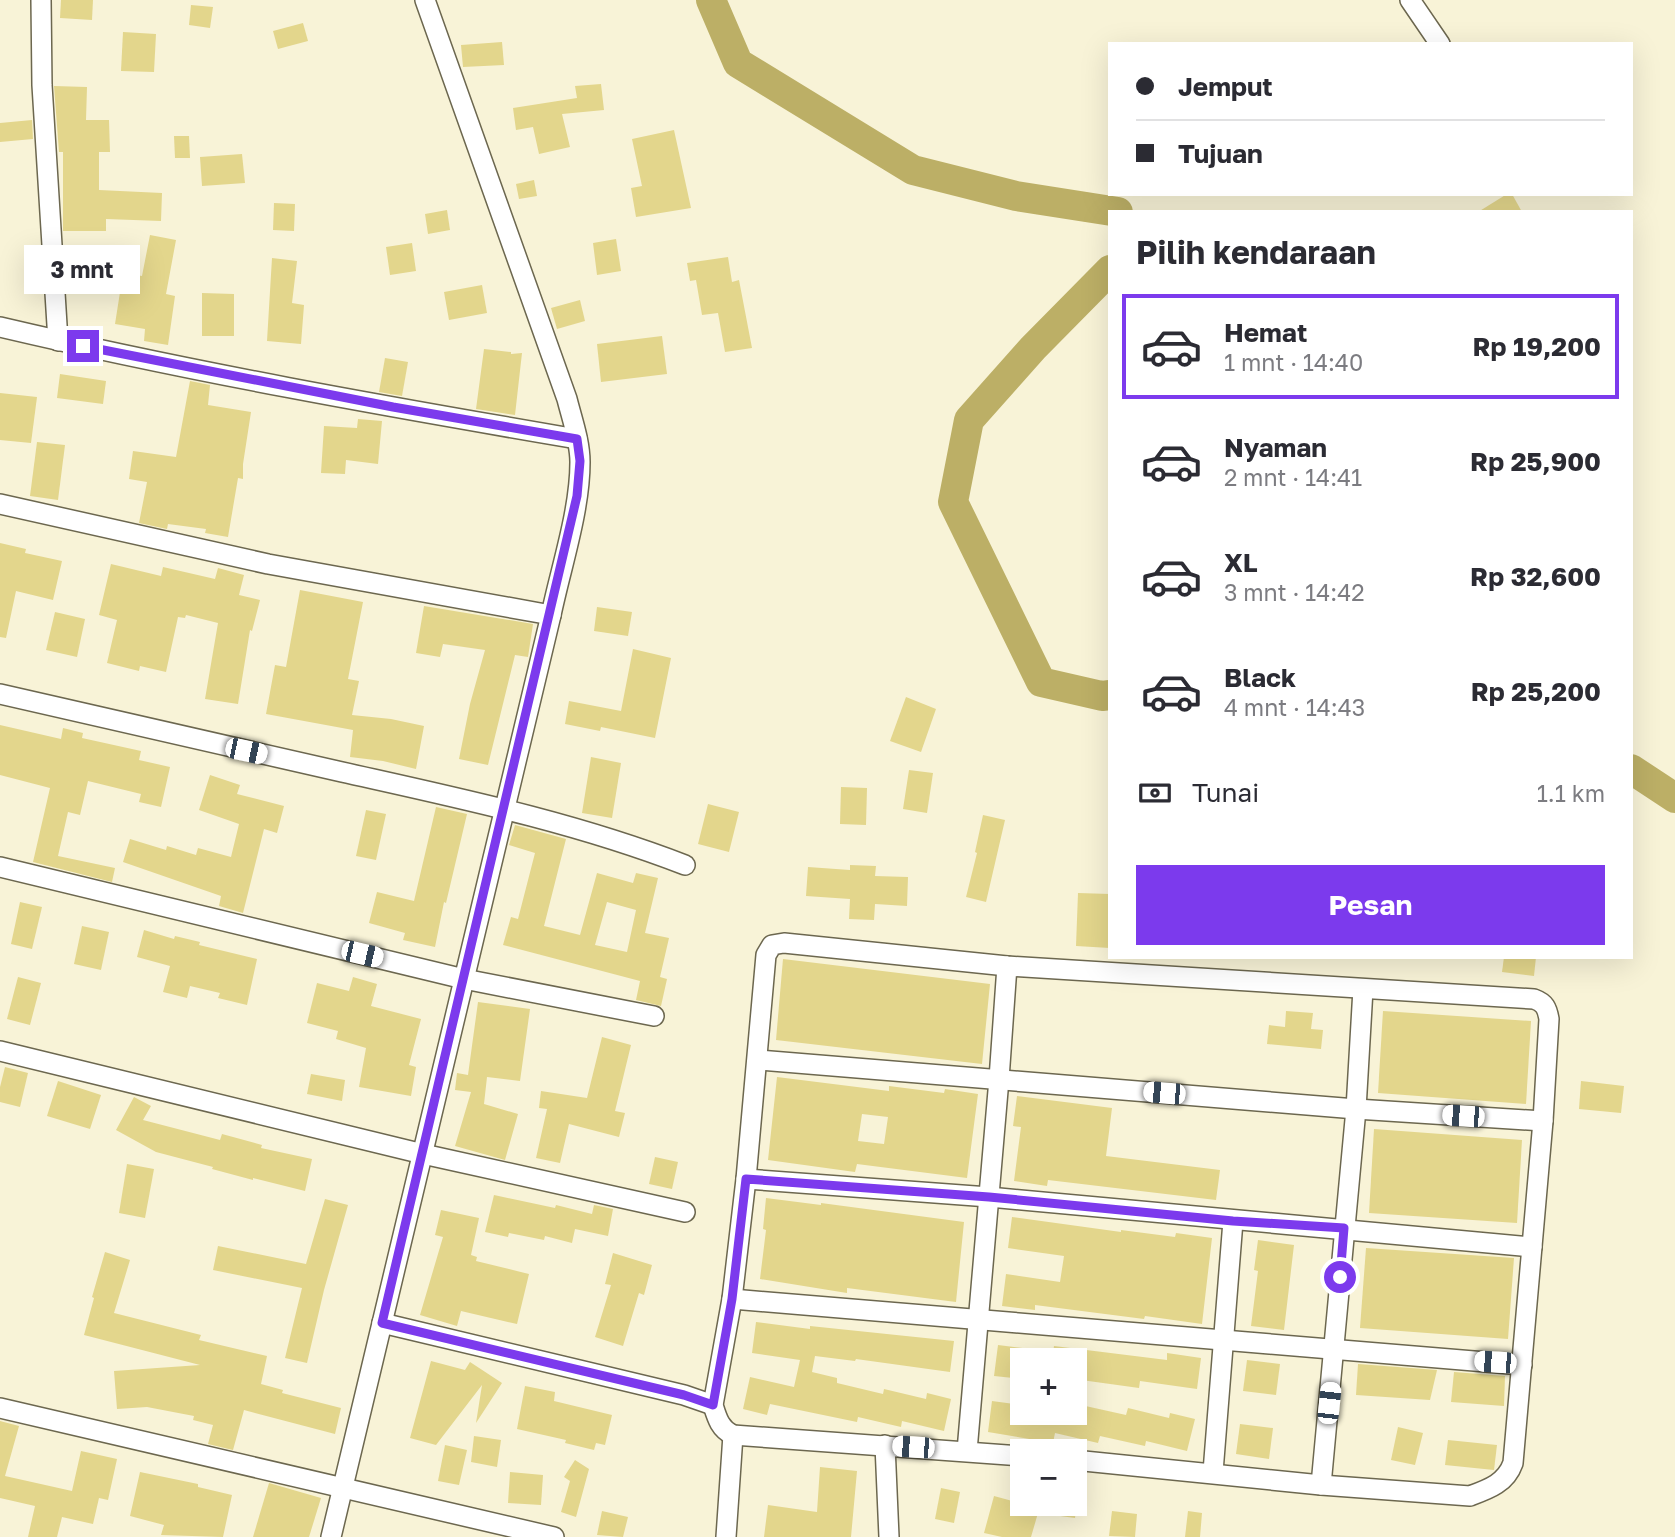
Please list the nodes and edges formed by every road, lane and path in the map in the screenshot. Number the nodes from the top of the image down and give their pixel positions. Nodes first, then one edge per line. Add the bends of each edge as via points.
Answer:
1 (41, 0) edge
2 (425, 0) edge
3 (1410, 0) edge
4 (1439, 42) edge
5 (0, 327) edge
6 (58, 341) junction
7 (577, 439) junction
8 (0, 504) edge
9 (551, 615) junction
10 (0, 694) edge
11 (503, 808) junction
12 (685, 865) dead end
13 (0, 867) edge
14 (1007, 966) junction
15 (464, 979) junction
16 (1363, 989) junction
17 (654, 1016) dead end
18 (0, 1051) edge
19 (758, 1060) junction
20 (999, 1079) junction
21 (1356, 1108) junction
22 (1543, 1121) junction
23 (423, 1154) junction
24 (746, 1179) junction
25 (989, 1197) junction
26 (685, 1212) dead end
27 (1233, 1221) junction
28 (1344, 1228) junction
29 (1532, 1247) junction
30 (732, 1299) junction
31 (978, 1319) junction
32 (382, 1323) junction
33 (1223, 1340) junction
34 (1335, 1349) junction
35 (1522, 1365) junction
36 (713, 1405) junction
37 (0, 1408) edge
38 (733, 1435) junction
39 (885, 1445) junction
40 (967, 1451) junction
41 (1010, 1455) edge
42 (1087, 1461) edge
43 (1213, 1472) junction
44 (1321, 1485) junction
45 (343, 1488) junction
46 (331, 1537) edge
47 (554, 1537) edge
48 (726, 1537) edge
49 (889, 1537) edge

1 - 6 street
2 - 7 street via 567,399
3 - 4 street
5 - 6 street
6 - 7 street
7 - 9 street via 577,496
8 - 9 street via 268,564
9 - 11 street
10 - 11 street
11 - 12 street via 601,835
11 - 15 street
13 - 15 street
14 - 16 street
14 - 19 street via 777,943 766,955
14 - 20 street
15 - 17 street
15 - 23 street
16 - 21 street
16 - 22 street via 1541,1002 1549,1019
18 - 23 street
19 - 20 street
19 - 24 street
20 - 21 street
20 - 25 street
21 - 22 street
21 - 28 street
22 - 29 street
23 - 26 street
23 - 32 street
24 - 25 street
24 - 30 street
25 - 27 street
25 - 31 street
27 - 28 street
27 - 33 street
28 - 29 street
28 - 34 street
29 - 35 street
30 - 31 street
30 - 36 street
31 - 33 street
31 - 40 street
32 - 36 street
32 - 45 street
33 - 34 street
33 - 43 street
34 - 35 street
34 - 44 street
35 - 44 street via 1513,1463 1504,1479 1488,1489 1470,1496
36 - 38 street via 721,1426
37 - 45 street
38 - 39 street
38 - 48 street
39 - 40 street
39 - 49 street
40 - 41 street
42 - 43 street
43 - 44 street
45 - 46 street
45 - 47 street

